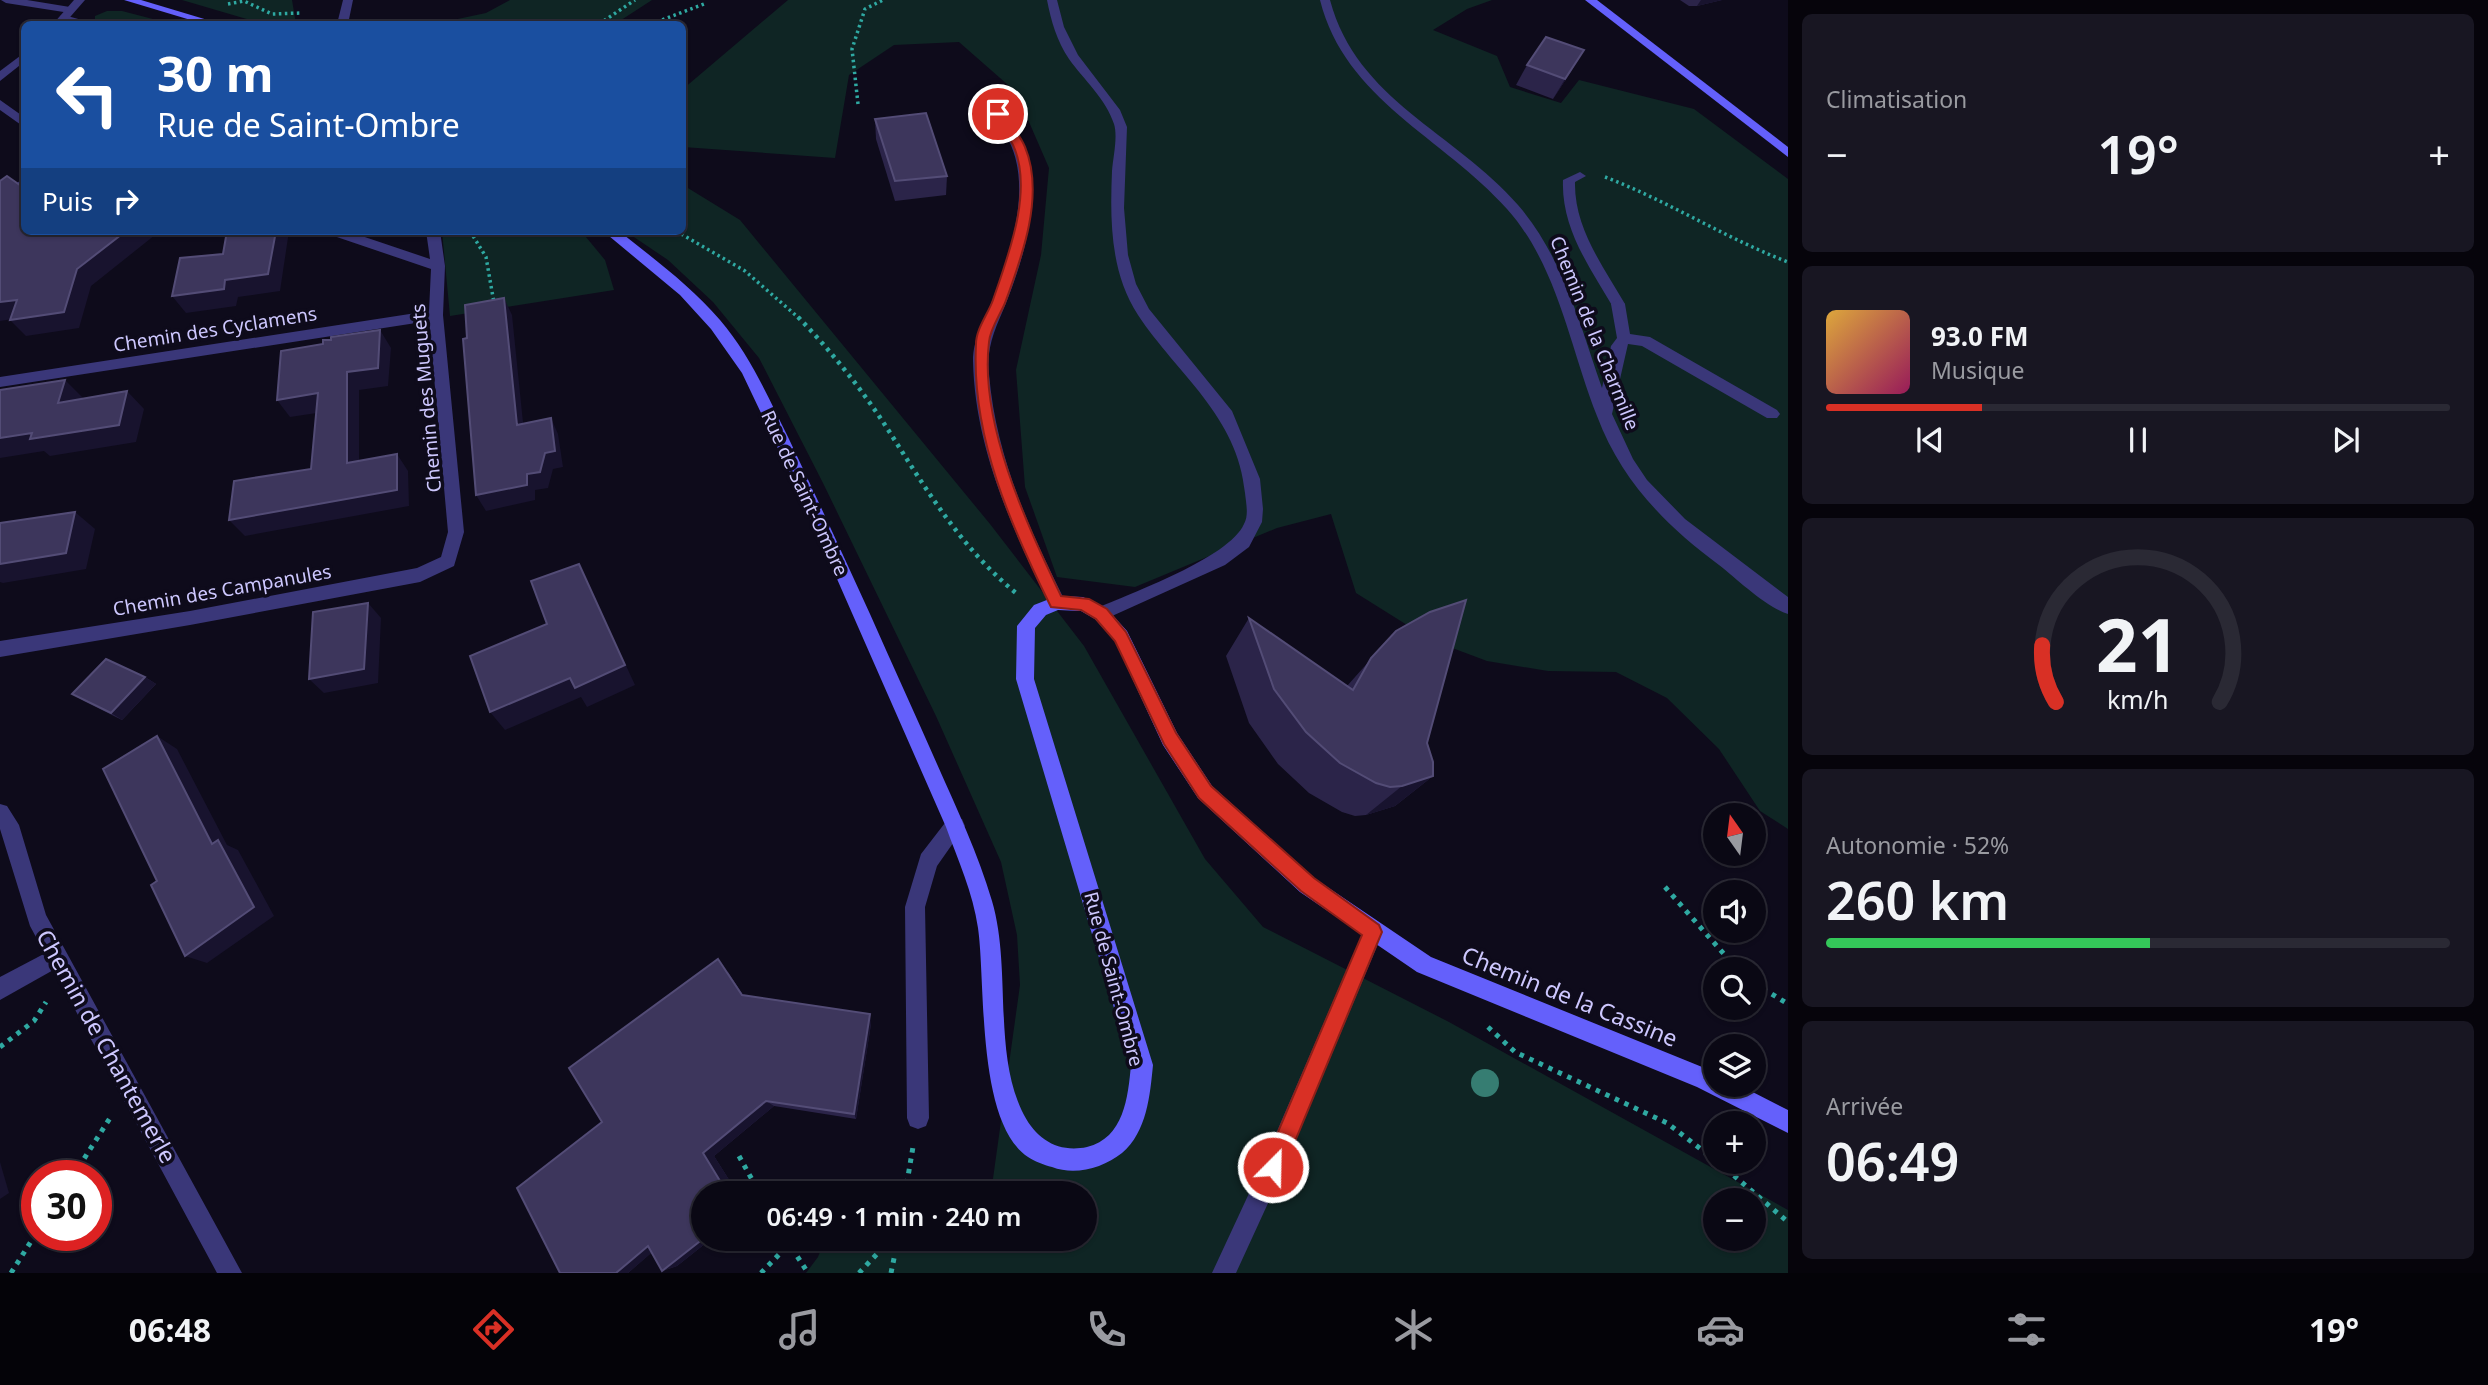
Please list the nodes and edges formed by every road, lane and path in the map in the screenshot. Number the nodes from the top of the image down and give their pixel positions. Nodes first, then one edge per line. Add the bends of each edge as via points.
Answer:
1 (6, 0) edge
2 (80, 0) edge
3 (129, 0) edge
4 (256, 0) edge
5 (348, 0) edge
6 (635, 0) edge
7 (883, 0) edge
8 (1052, 0) edge
9 (1325, 0) edge
10 (1590, 0) edge
11 (244, 2) edge
12 (704, 4) dead end
13 (64, 18) edge
14 (204, 21) edge
15 (343, 21) edge
16 (604, 21) edge
17 (659, 21) edge
18 (21, 58) edge
19 (0, 77) edge
20 (979, 102) dead end
21 (0, 104) edge
22 (858, 104) dead end
23 (21, 121) edge
24 (1788, 153) edge
25 (1580, 176) joint
26 (21, 184) edge
27 (0, 202) edge
28 (344, 235) edge
29 (434, 235) edge
30 (472, 235) edge
31 (615, 235) edge
32 (683, 235) edge
33 (1788, 261) edge
34 (438, 266) junction
35 (494, 304) edge
36 (436, 315) junction
37 (1624, 339) junction
38 (0, 382) edge
39 (1772, 414) dead end
40 (1604, 416) junction
41 (448, 561) joint
42 (1048, 606) junction
43 (1788, 607) edge
44 (1101, 614) junction
45 (0, 649) edge
46 (0, 813) edge
47 (955, 826) junction
48 (1665, 887) dead end
49 (1373, 932) junction
50 (1727, 957) edge
51 (62, 964) junction
52 (0, 989) edge
53 (1766, 990) edge
54 (1788, 1004) edge
55 (1485, 1023) dead end
56 (0, 1047) edge
57 (129, 1088) junction
58 (918, 1118) joint
59 (1788, 1122) edge
60 (1703, 1150) edge
61 (739, 1156) edge
62 (82, 1160) edge
63 (1731, 1174) edge
64 (753, 1181) edge
65 (907, 1181) edge
66 (1788, 1222) edge
67 (24, 1251) edge
68 (779, 1251) edge
69 (793, 1251) edge
70 (880, 1251) edge
71 (896, 1251) edge
72 (10, 1273) edge
73 (230, 1273) edge
74 (761, 1273) edge
75 (808, 1273) edge
76 (859, 1273) edge
77 (891, 1273) edge
78 (1224, 1273) edge

1 - 13 street
2 - 13 street
3 - 14 street
4 - 11 path
5 - 15 street
6 - 16 path
7 - 22 path via 865,9 852,49
8 - 44 street via 1063,37 1121,127 1117,208 1129,284 1143,312 1227,415 1252,479 1255,509 1254,522 1243,542 1219,560
9 - 40 street, Chemin de la Charmille via 1328,20 1342,50 1371,86 1461,158 1515,209 1534,236 1551,267
10 - 24 street
12 - 17 path
18 - 19 street
20 - 42 street via 1006,125 1027,175 1023,225 982,340 984,397 1000,471
21 - 23 street
25 - 33 path via 1601,176 1625,184 1707,227
25 - 37 street via 1569,180 1567,195 1574,223 1618,304
26 - 27 street
28 - 34 street
29 - 34 street, Chemin des Muguets
30 - 35 path via 486,257
31 - 47 street, Rue de Saint-Ombre via 685,292 716,325 748,371
32 - 42 path via 754,278 819,340 868,400 964,547 1001,583
34 - 36 street, Chemin des Muguets
36 - 38 street, Chemin des Cyclamens
36 - 41 street, Chemin des Muguets via 456,533
37 - 39 street via 1645,341
37 - 40 street via 1618,346
40 - 43 street, Chemin de la Charmille via 1646,492 1670,516
41 - 45 street, Chemin des Campanules via 420,575
42 - 44 street via 1083,604
42 - 47 street, Rue de Saint-Ombre via 1026,626 1025,679 1142,1065 1138,1104 1124,1137 1102,1155 1065,1161 1035,1149 1013,1118 999,1073 988,927
44 - 49 street via 1121,636 1170,739 1205,792 1307,885
46 - 51 street, Chemin de Chantemerle via 9,825 37,919
47 - 58 street via 928,861 915,906
48 - 50 path
49 - 59 street, Chemin de la Cassine via 1424,965 1704,1079
49 - 78 street
51 - 52 street
51 - 56 path via 34,1021
51 - 57 street, Chemin de Chantemerle
53 - 54 path
55 - 60 path via 1515,1052 1668,1122
57 - 62 path
57 - 73 street, Chemin de Chantemerle
58 - 65 path
61 - 64 path
63 - 66 path
67 - 72 path
68 - 74 path
69 - 75 path
70 - 76 path
71 - 77 path

